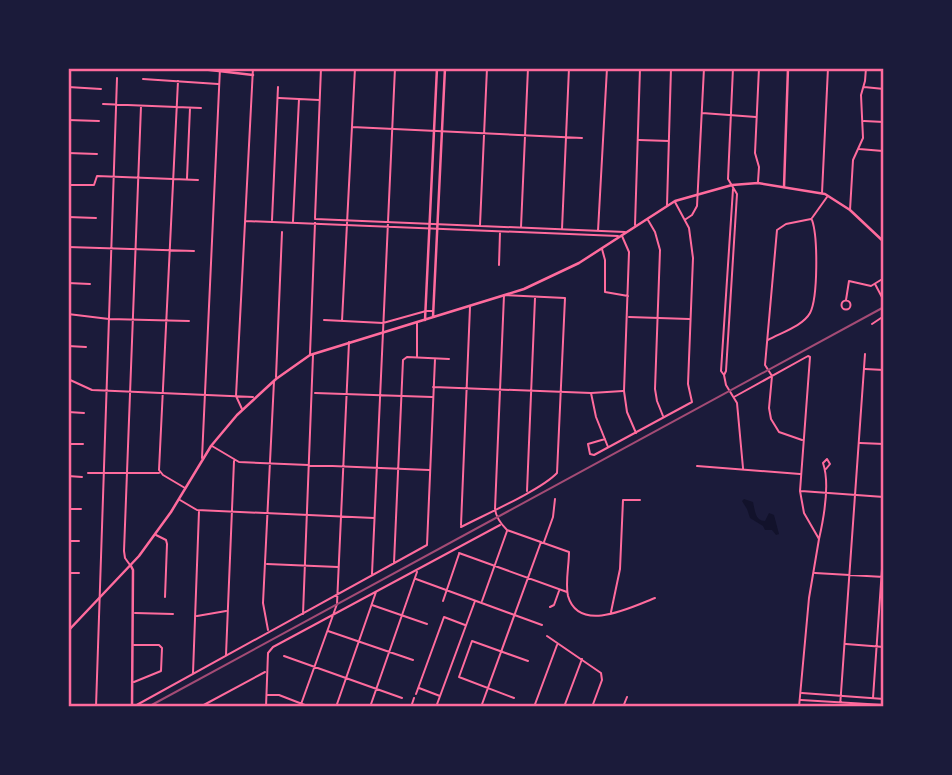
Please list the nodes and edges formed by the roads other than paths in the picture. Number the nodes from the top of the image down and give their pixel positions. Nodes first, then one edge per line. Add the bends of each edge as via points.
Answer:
1 (80, 68) edge
2 (96, 68) edge
3 (193, 68) edge
4 (253, 68) edge
5 (321, 68) edge
6 (355, 68) edge
7 (395, 68) edge
8 (437, 68) edge
9 (444, 68) edge
10 (487, 68) edge
11 (528, 68) edge
12 (569, 68) edge
13 (607, 68) edge
14 (640, 68) edge
15 (671, 68) edge
16 (704, 68) edge
17 (733, 68) edge
18 (759, 68) edge
19 (788, 68) edge
20 (828, 68) edge
21 (866, 68) edge
22 (220, 70) edge
23 (253, 75) junction
24 (117, 78) dead end
25 (143, 79) dead end
26 (177, 81) junction
27 (219, 84) junction
28 (68, 87) edge
29 (278, 87) dead end
30 (864, 88) junction
31 (100, 89) dead end
32 (884, 89) edge
33 (277, 98) junction
34 (299, 99) junction
35 (320, 100) junction
36 (103, 104) dead end
37 (116, 104) junction
38 (141, 106) junction
39 (176, 108) junction
40 (190, 108) junction
41 (201, 108) dead end
42 (702, 113) junction
43 (732, 115) junction
44 (757, 117) junction
45 (68, 120) edge
46 (99, 121) dead end
47 (862, 121) junction
48 (884, 122) edge
49 (351, 127) junction
50 (392, 129) junction
51 (434, 131) junction
52 (442, 132) junction
53 (884, 132) edge
54 (484, 134) junction
55 (525, 135) junction
56 (566, 137) junction
57 (582, 138) dead end
58 (638, 140) junction
59 (669, 141) junction
60 (858, 149) junction
61 (883, 151) edge
62 (68, 153) edge
63 (97, 154) dead end
64 (114, 176) junction
65 (138, 177) junction
66 (172, 179) junction
67 (187, 179) junction
68 (198, 180) dead end
69 (758, 183) junction
70 (68, 185) edge
71 (732, 187) junction
72 (784, 187) junction
73 (697, 194) junction
74 (822, 194) junction
75 (828, 196) junction
76 (675, 201) junction
77 (667, 206) junction
78 (850, 211) junction
79 (68, 217) edge
80 (96, 218) dead end
81 (315, 219) junction
82 (347, 219) junction
83 (647, 219) junction
84 (685, 219) junction
85 (811, 219) junction
86 (246, 221) junction
87 (272, 221) junction
88 (388, 221) junction
89 (293, 222) junction
90 (315, 223) junction
91 (346, 223) junction
92 (430, 225) junction
93 (387, 226) junction
94 (437, 226) junction
95 (480, 226) junction
96 (635, 226) junction
97 (480, 230) junction
98 (521, 230) junction
99 (500, 231) junction
100 (598, 231) junction
101 (282, 232) dead end
102 (562, 232) junction
103 (622, 235) junction
104 (599, 236) junction
105 (884, 242) edge
106 (68, 247) edge
107 (111, 248) junction
108 (135, 248) junction
109 (601, 248) junction
110 (168, 250) junction
111 (194, 251) dead end
112 (499, 265) dead end
113 (884, 278) edge
114 (68, 282) edge
115 (90, 284) dead end
116 (875, 284) junction
117 (504, 295) junction
118 (535, 296) junction
119 (628, 296) junction
120 (846, 300) dead end
121 (884, 301) edge
122 (470, 306) junction
123 (426, 311) junction
124 (434, 311) junction
125 (68, 314) edge
126 (884, 316) edge
127 (433, 317) junction
128 (627, 317) junction
129 (659, 318) junction
130 (109, 319) junction
131 (691, 319) junction
132 (132, 320) junction
133 (324, 320) dead end
134 (425, 320) junction
135 (165, 321) junction
136 (189, 321) dead end
137 (342, 321) junction
138 (417, 322) junction
139 (383, 323) junction
140 (872, 324) dead end
141 (383, 332) junction
142 (768, 340) junction
143 (349, 342) junction
144 (68, 346) edge
145 (86, 347) dead end
146 (312, 354) junction
147 (865, 354) dead end
148 (417, 358) junction
149 (435, 359) junction
150 (449, 359) dead end
151 (864, 369) junction
152 (884, 370) edge
153 (772, 376) junction
154 (68, 379) edge
155 (275, 379) junction
156 (433, 387) junction
157 (466, 388) junction
158 (499, 389) junction
159 (107, 390) junction
160 (131, 390) junction
161 (162, 391) junction
162 (531, 391) junction
163 (624, 391) junction
164 (561, 392) junction
165 (313, 393) junction
166 (591, 393) junction
167 (205, 394) junction
168 (347, 394) junction
169 (382, 395) junction
170 (236, 396) junction
171 (401, 396) junction
172 (253, 397) junction
173 (433, 397) junction
174 (734, 397) junction
175 (242, 409) junction
176 (68, 412) edge
177 (84, 413) dead end
178 (663, 418) junction
179 (636, 433) junction
180 (605, 439) junction
181 (803, 440) junction
182 (859, 443) junction
183 (68, 444) edge
184 (83, 444) dead end
185 (884, 444) edge
186 (211, 446) junction
187 (608, 447) junction
188 (202, 459) junction
189 (236, 461) junction
190 (270, 463) junction
191 (309, 464) junction
192 (343, 466) junction
193 (697, 466) dead end
194 (378, 468) junction
195 (398, 468) junction
196 (744, 469) junction
197 (826, 469) dead end
198 (430, 470) junction
199 (88, 473) dead end
200 (103, 473) junction
201 (160, 473) junction
202 (128, 474) junction
203 (801, 474) junction
204 (68, 476) edge
205 (82, 477) dead end
206 (186, 488) junction
207 (800, 491) junction
208 (527, 492) junction
209 (825, 493) junction
210 (855, 495) junction
211 (884, 497) edge
212 (179, 499) junction
213 (555, 499) dead end
214 (640, 500) dead end
215 (68, 509) edge
216 (81, 509) dead end
217 (495, 509) junction
218 (200, 510) junction
219 (232, 511) junction
220 (268, 513) junction
221 (308, 515) junction
222 (341, 516) junction
223 (375, 518) junction
224 (501, 525) junction
225 (508, 530) junction
226 (155, 534) junction
227 (819, 539) junction
228 (884, 540) edge
229 (68, 541) edge
230 (79, 541) dead end
231 (543, 542) junction
232 (457, 548) junction
233 (459, 554) junction
234 (266, 564) junction
235 (394, 564) junction
236 (131, 565) junction
237 (305, 565) junction
238 (494, 566) junction
239 (339, 567) junction
240 (416, 571) junction
241 (68, 573) edge
242 (79, 573) dead end
243 (813, 573) junction
244 (850, 574) junction
245 (372, 576) junction
246 (882, 577) edge
247 (527, 578) junction
248 (415, 579) junction
249 (447, 590) junction
250 (560, 590) junction
251 (376, 591) junction
252 (568, 592) junction
253 (338, 596) junction
254 (165, 597) dead end
255 (655, 598) dead end
256 (101, 599) junction
257 (475, 600) junction
258 (443, 601) dead end
259 (482, 603) junction
260 (372, 605) junction
261 (550, 607) dead end
262 (227, 611) junction
263 (134, 612) junction
264 (611, 613) junction
265 (173, 614) dead end
266 (303, 614) junction
267 (334, 615) junction
268 (514, 615) junction
269 (196, 616) junction
270 (402, 616) junction
271 (427, 624) dead end
272 (466, 625) junction
273 (542, 625) dead end
274 (68, 631) edge
275 (328, 631) junction
276 (268, 632) junction
277 (547, 636) dead end
278 (358, 641) junction
279 (558, 643) junction
280 (844, 644) junction
281 (134, 645) junction
282 (877, 646) junction
283 (884, 647) edge
284 (501, 651) junction
285 (389, 652) junction
286 (226, 655) junction
287 (284, 656) dead end
288 (582, 659) junction
289 (413, 660) dead end
290 (528, 661) dead end
291 (315, 667) junction
292 (266, 671) junction
293 (193, 673) junction
294 (346, 678) junction
295 (133, 682) junction
296 (418, 687) junction
297 (488, 688) junction
298 (376, 689) junction
299 (800, 693) junction
300 (266, 695) junction
301 (440, 695) junction
302 (627, 696) dead end
303 (840, 696) junction
304 (402, 698) dead end
305 (514, 698) dead end
306 (873, 698) junction
307 (800, 699) junction
308 (884, 699) edge
309 (840, 702) junction
310 (301, 705) edge
311 (884, 705) edge
312 (535, 706) edge
313 (96, 707) edge
314 (132, 707) edge
315 (200, 707) edge
316 (266, 707) edge
317 (310, 707) edge
318 (336, 707) edge
319 (370, 707) edge
320 (411, 707) edge
321 (436, 707) edge
322 (481, 707) edge
323 (540, 707) edge
324 (564, 707) edge
325 (592, 707) edge
326 (623, 707) edge
327 (799, 707) edge
328 (841, 707) edge

1 - 2 main road
3 - 22 main road
4 - 23 street
5 - 35 street
6 - 49 street
7 - 50 street
8 - 51 main road
9 - 52 main road
10 - 54 street
11 - 55 street
12 - 56 street
13 - 100 street
14 - 58 street
15 - 59 street
16 - 42 street
17 - 43 street
18 - 44 street
19 - 72 main road
20 - 74 street
21 - 30 street
22 - 23 main road
22 - 27 street
23 - 86 street
24 - 37 street
25 - 26 street
26 - 27 street
26 - 39 street
27 - 167 street
28 - 31 street
29 - 33 street
30 - 32 street
30 - 47 street
33 - 34 street
33 - 87 street
34 - 35 street
34 - 89 street
35 - 81 street
36 - 37 street
37 - 38 street
37 - 64 street
38 - 39 street
38 - 65 street
39 - 40 street
39 - 66 street
40 - 41 street
40 - 67 street
42 - 43 street
42 - 73 street
43 - 44 street
43 - 71 street
44 - 69 street
45 - 46 street
47 - 48 street
47 - 60 street
49 - 50 street
49 - 82 street
50 - 51 street
50 - 88 street
51 - 52 street
51 - 92 main road
52 - 54 street
52 - 94 main road
53 - 61 street
54 - 55 street
54 - 95 street
55 - 56 street
55 - 98 street
56 - 57 street
56 - 102 street
58 - 59 street
58 - 96 street
59 - 77 street
60 - 61 street
60 - 78 street via 853,160
62 - 63 street
64 - 65 street
64 - 70 street via 97,176 94,185
64 - 107 street
65 - 66 street
65 - 108 street
66 - 67 street
66 - 110 street
67 - 68 street
69 - 71 main road
69 - 72 main road
71 - 73 main road
71 - 174 street via 721,371
72 - 74 main road
73 - 76 main road
73 - 84 street via 696,210
74 - 75 main road
75 - 78 main road
75 - 85 street
76 - 77 main road
76 - 84 street
77 - 83 main road
78 - 105 main road
79 - 80 street
81 - 82 street
81 - 90 street
82 - 88 street
82 - 91 street
83 - 96 main road
83 - 129 street via 660,250
84 - 131 street via 693,258
85 - 142 street via 816,256 810,313
85 - 142 street via 777,230
86 - 87 street
86 - 170 street
87 - 89 street
88 - 92 street
88 - 93 street
89 - 90 street
90 - 91 street
90 - 146 street
91 - 93 street
91 - 137 street
92 - 93 street
92 - 94 street
92 - 123 main road
93 - 139 street
94 - 95 street
94 - 97 street
94 - 124 main road
95 - 97 street
95 - 98 street
96 - 103 main road
97 - 99 street
98 - 99 street
98 - 102 street
99 - 112 street
100 - 102 street
100 - 103 street
100 - 104 street
101 - 155 street
102 - 104 street
103 - 104 street
103 - 109 main road
103 - 119 street via 629,252
106 - 107 street
107 - 108 street
107 - 130 street
108 - 110 street
108 - 132 street
109 - 117 main road via 556,275
109 - 119 street via 605,292
110 - 111 street
110 - 135 street
113 - 116 street
114 - 115 street
116 - 120 street via 849,281
116 - 121 street
117 - 118 street
117 - 122 main road
117 - 158 street
118 - 162 street
118 - 164 street via 565,298
119 - 128 street
122 - 127 main road
122 - 157 street
123 - 124 street
123 - 134 main road
123 - 139 street
124 - 127 main road
125 - 130 street
126 - 140 street
127 - 134 main road
128 - 129 street
128 - 163 street
129 - 131 street
129 - 178 street via 655,389
130 - 132 street
130 - 159 street
131 - 178 street via 688,384 692,402
132 - 135 street
132 - 160 street
133 - 137 street
134 - 138 main road
135 - 136 street
135 - 161 street
137 - 139 street
138 - 141 main road
138 - 148 street
139 - 141 street
141 - 143 main road
141 - 169 street
142 - 153 street via 765,365
143 - 146 main road
143 - 168 street
144 - 145 street
146 - 155 main road
146 - 165 street
147 - 151 street
148 - 149 street
148 - 171 street via 404,359
149 - 150 street
149 - 156 street
151 - 152 street
151 - 182 street
153 - 174 street
153 - 181 street via 771,419 779,432
153 - 181 street via 809,356
154 - 159 street via 88,389
155 - 172 main road
155 - 190 street
156 - 157 street
156 - 173 street
157 - 158 street
157 - 217 street via 461,527
158 - 162 street
158 - 217 street
159 - 160 street
159 - 200 street
160 - 161 street
160 - 202 street
161 - 167 street
161 - 201 street
162 - 164 street
162 - 208 street
163 - 166 street
163 - 179 street
164 - 166 street
164 - 208 street via 557,473
165 - 168 street
165 - 191 street
166 - 180 street
167 - 170 street
167 - 188 street
168 - 169 street
168 - 192 street
169 - 171 street
169 - 194 street
170 - 172 street
170 - 175 street
171 - 173 street
171 - 195 street
172 - 175 main road
173 - 198 street
174 - 196 street
175 - 186 main road
176 - 177 street
178 - 179 street
179 - 187 street
180 - 187 street
180 - 187 street via 587,445 590,454
181 - 203 street
182 - 185 street
182 - 210 street
183 - 184 street
186 - 188 main road
186 - 189 street
188 - 206 main road
189 - 190 street
189 - 219 street
190 - 191 street
190 - 220 street
191 - 192 street
191 - 221 street
192 - 194 street
192 - 222 street
193 - 196 street
194 - 195 street
194 - 223 street
195 - 198 street
195 - 235 street
196 - 203 street
197 - 209 street
198 - 235 street via 427,545
199 - 200 street
200 - 202 street
200 - 256 street
201 - 202 street
201 - 206 street
202 - 236 street via 124,551
203 - 207 street
204 - 205 street
206 - 212 main road
207 - 209 street
207 - 227 street via 804,513
208 - 217 street
209 - 210 street
209 - 227 street
210 - 211 street
210 - 244 street
212 - 218 street
212 - 226 main road
213 - 231 street
214 - 264 street via 623,500 620,569
215 - 216 street
217 - 224 street
218 - 219 street
218 - 269 street
219 - 220 street
219 - 262 street
220 - 221 street
220 - 234 street
221 - 222 street
221 - 237 street
222 - 223 street
222 - 239 street
223 - 245 street
224 - 225 street
224 - 232 street
225 - 231 street
225 - 238 street
226 - 236 main road
226 - 254 street via 166,542
227 - 243 street
228 - 246 street
229 - 230 street
231 - 247 street
231 - 252 street via 569,554
232 - 233 street
232 - 240 street
233 - 238 street
233 - 249 street
234 - 237 street
234 - 276 street via 263,603
235 - 245 street
236 - 256 main road
236 - 263 main road
237 - 239 street
237 - 266 street
238 - 247 street
238 - 259 street
239 - 253 street
240 - 248 street
240 - 251 street
241 - 242 street
243 - 244 street
243 - 299 street
244 - 246 street
244 - 280 street
245 - 253 street
246 - 282 street
247 - 250 street
247 - 268 street
248 - 249 street
248 - 270 street
249 - 257 street
249 - 258 street
250 - 252 street
250 - 261 street
251 - 260 street
251 - 267 street
252 - 264 street via 581,613
253 - 266 street
253 - 267 street
255 - 264 street
256 - 274 main road
256 - 313 street
257 - 259 street
257 - 272 street
259 - 268 street
260 - 270 street
260 - 278 street
262 - 269 street
262 - 286 street
263 - 265 street
263 - 281 main road
266 - 276 street
267 - 275 street
267 - 292 street via 269,651
268 - 273 street
268 - 284 street
269 - 293 street
270 - 271 street
270 - 285 street
272 - 296 street via 444,617
272 - 301 street
275 - 278 street
275 - 291 street
276 - 286 street
277 - 279 street
278 - 285 street
278 - 294 street
279 - 288 street
279 - 312 street
280 - 282 street
280 - 303 street
281 - 295 main road
281 - 295 street via 162,648 161,671
282 - 283 street
282 - 306 street
284 - 290 street
284 - 297 street
284 - 297 street via 472,641 459,677
285 - 289 street
285 - 298 street
286 - 293 street
287 - 291 street
288 - 324 street
288 - 325 street via 602,676
291 - 294 street
291 - 310 street
292 - 300 street
292 - 315 street
293 - 314 street
294 - 298 street
294 - 318 street
295 - 314 main road
296 - 301 street
296 - 320 street
297 - 305 street
297 - 322 street
298 - 304 street
298 - 319 street
299 - 303 street
299 - 307 street
300 - 310 street via 279,695
300 - 316 street
301 - 321 street
302 - 326 street
303 - 306 street
303 - 309 street
306 - 308 street
307 - 309 street
307 - 327 street
309 - 311 street
309 - 328 street
310 - 317 street
312 - 323 street

